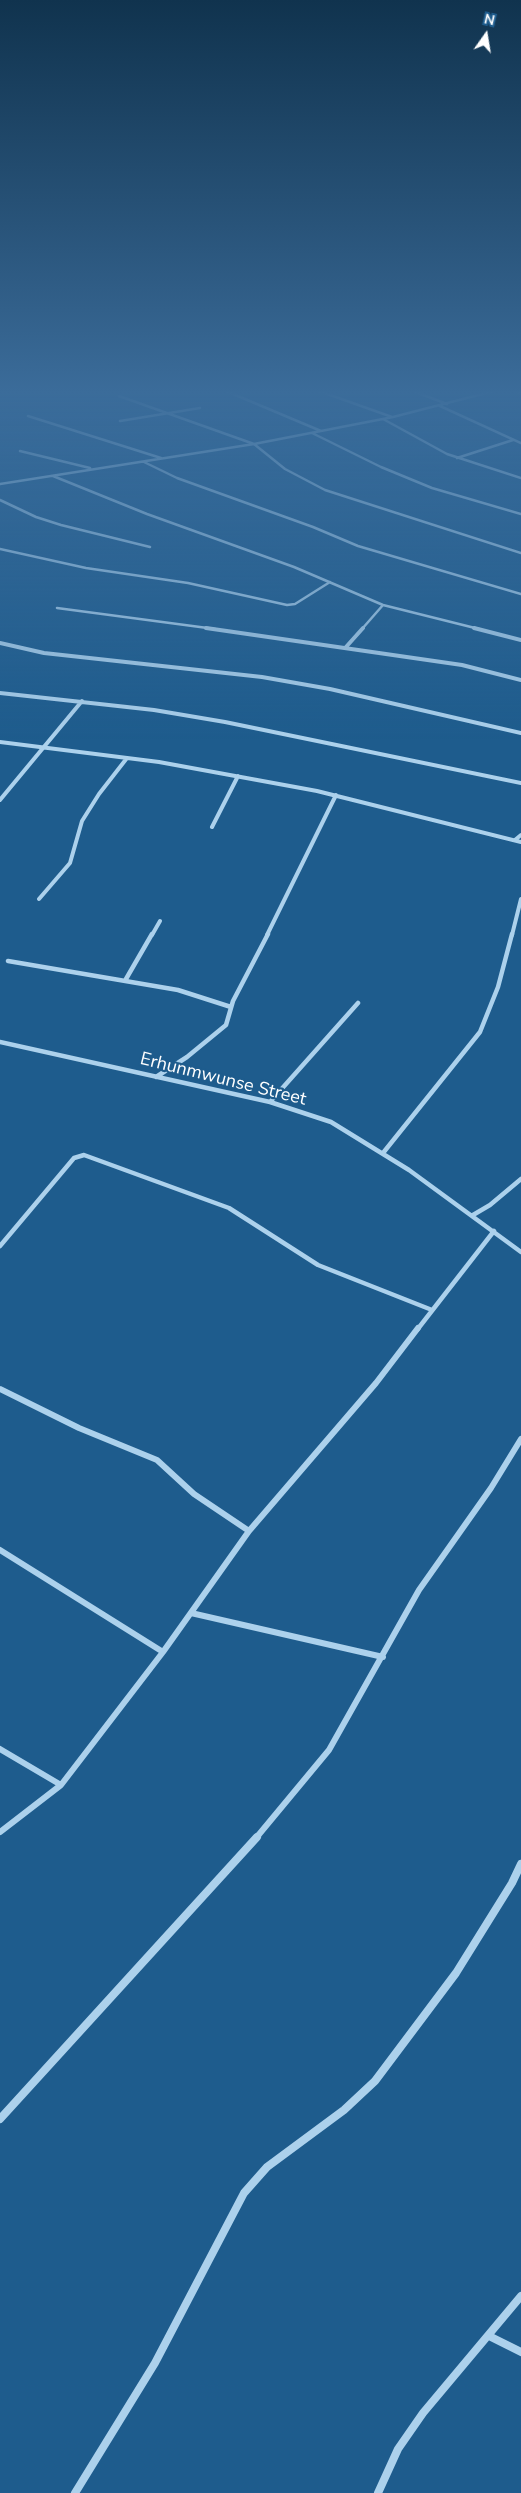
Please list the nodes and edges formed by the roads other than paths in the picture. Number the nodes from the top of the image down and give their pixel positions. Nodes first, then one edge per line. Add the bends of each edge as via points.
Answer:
1 (16, 507) edge
2 (128, 507) edge
3 (258, 507) edge
4 (378, 507) edge
5 (498, 507) edge
6 (521, 514) edge
7 (150, 547) dead end
8 (0, 549) edge
9 (521, 553) edge
10 (330, 582) junction
11 (521, 594) edge
12 (383, 605) junction
13 (57, 608) dead end
14 (521, 640) edge
15 (0, 643) edge
16 (346, 647) junction
17 (521, 680) edge
18 (0, 693) edge
19 (82, 702) junction
20 (521, 733) edge
21 (0, 742) edge
22 (43, 748) junction
23 (127, 758) junction
24 (238, 776) junction
25 (521, 783) edge
26 (336, 795) junction
27 (0, 800) edge
28 (212, 827) dead end
29 (521, 835) edge
30 (515, 840) junction
31 (521, 842) edge
32 (521, 898) edge
33 (40, 899) dead end
34 (160, 921) dead end
35 (8, 961) dead end
36 (126, 979) junction
37 (358, 1003) dead end
38 (231, 1007) junction
39 (0, 1042) edge
40 (156, 1077) junction
41 (270, 1102) junction
42 (383, 1153) junction
43 (521, 1179) edge
44 (473, 1215) junction
45 (494, 1231) junction
46 (0, 1246) edge
47 (521, 1252) edge
48 (432, 1310) junction
49 (0, 1389) edge
50 (521, 1439) edge
51 (249, 1531) junction
52 (0, 1550) edge
53 (191, 1613) junction
54 (163, 1652) junction
55 (383, 1657) junction
56 (0, 1749) edge
57 (61, 1784) junction
58 (0, 1832) edge
59 (521, 1864) edge
60 (0, 2119) edge
61 (521, 2296) edge
62 (489, 2336) junction
63 (521, 2352) edge
64 (75, 2493) edge
65 (378, 2493) edge

1 - 7 street via 61,525
2 - 10 street
3 - 11 street via 358,546
4 - 9 street
5 - 6 street
8 - 10 street via 86,568 188,583 287,605 295,604
10 - 12 street
12 - 14 street
12 - 16 street
13 - 16 street
15 - 20 street via 44,653 204,669 301,684
16 - 17 street via 462,665
18 - 19 street
19 - 22 street
19 - 25 street via 225,722
21 - 22 street
22 - 23 street
22 - 27 street
23 - 24 street
23 - 33 street via 82,821 70,863
24 - 26 street
24 - 28 street
26 - 30 street
26 - 38 street
29 - 30 street
30 - 31 street
32 - 42 street via 498,987 480,1032
34 - 36 street
35 - 36 street
36 - 38 street via 178,990
37 - 41 street
38 - 40 street via 226,1025 221,1030
39 - 40 street, Erhunmwunse Street
40 - 41 street, Erhunmwunse Street
41 - 42 street, Erhunmwunse Street via 331,1122
42 - 44 street, Erhunmwunse Street
43 - 44 street
44 - 45 street, Erhunmwunse Street
45 - 47 street, Erhunmwunse Street
45 - 48 street
46 - 48 street via 74,1158 84,1155 229,1208 318,1265
48 - 51 street via 376,1383
49 - 51 street via 78,1428 157,1460 194,1494
50 - 55 street via 491,1488 419,1590
51 - 53 street
52 - 54 street
53 - 54 street
53 - 55 street
54 - 57 street
55 - 60 street via 329,1750 249,1847
56 - 57 street
57 - 58 street
59 - 64 street via 456,1973 375,2080 344,2110 267,2167 244,2193 155,2363
61 - 62 street
62 - 63 street
62 - 65 street via 423,2413 398,2449

